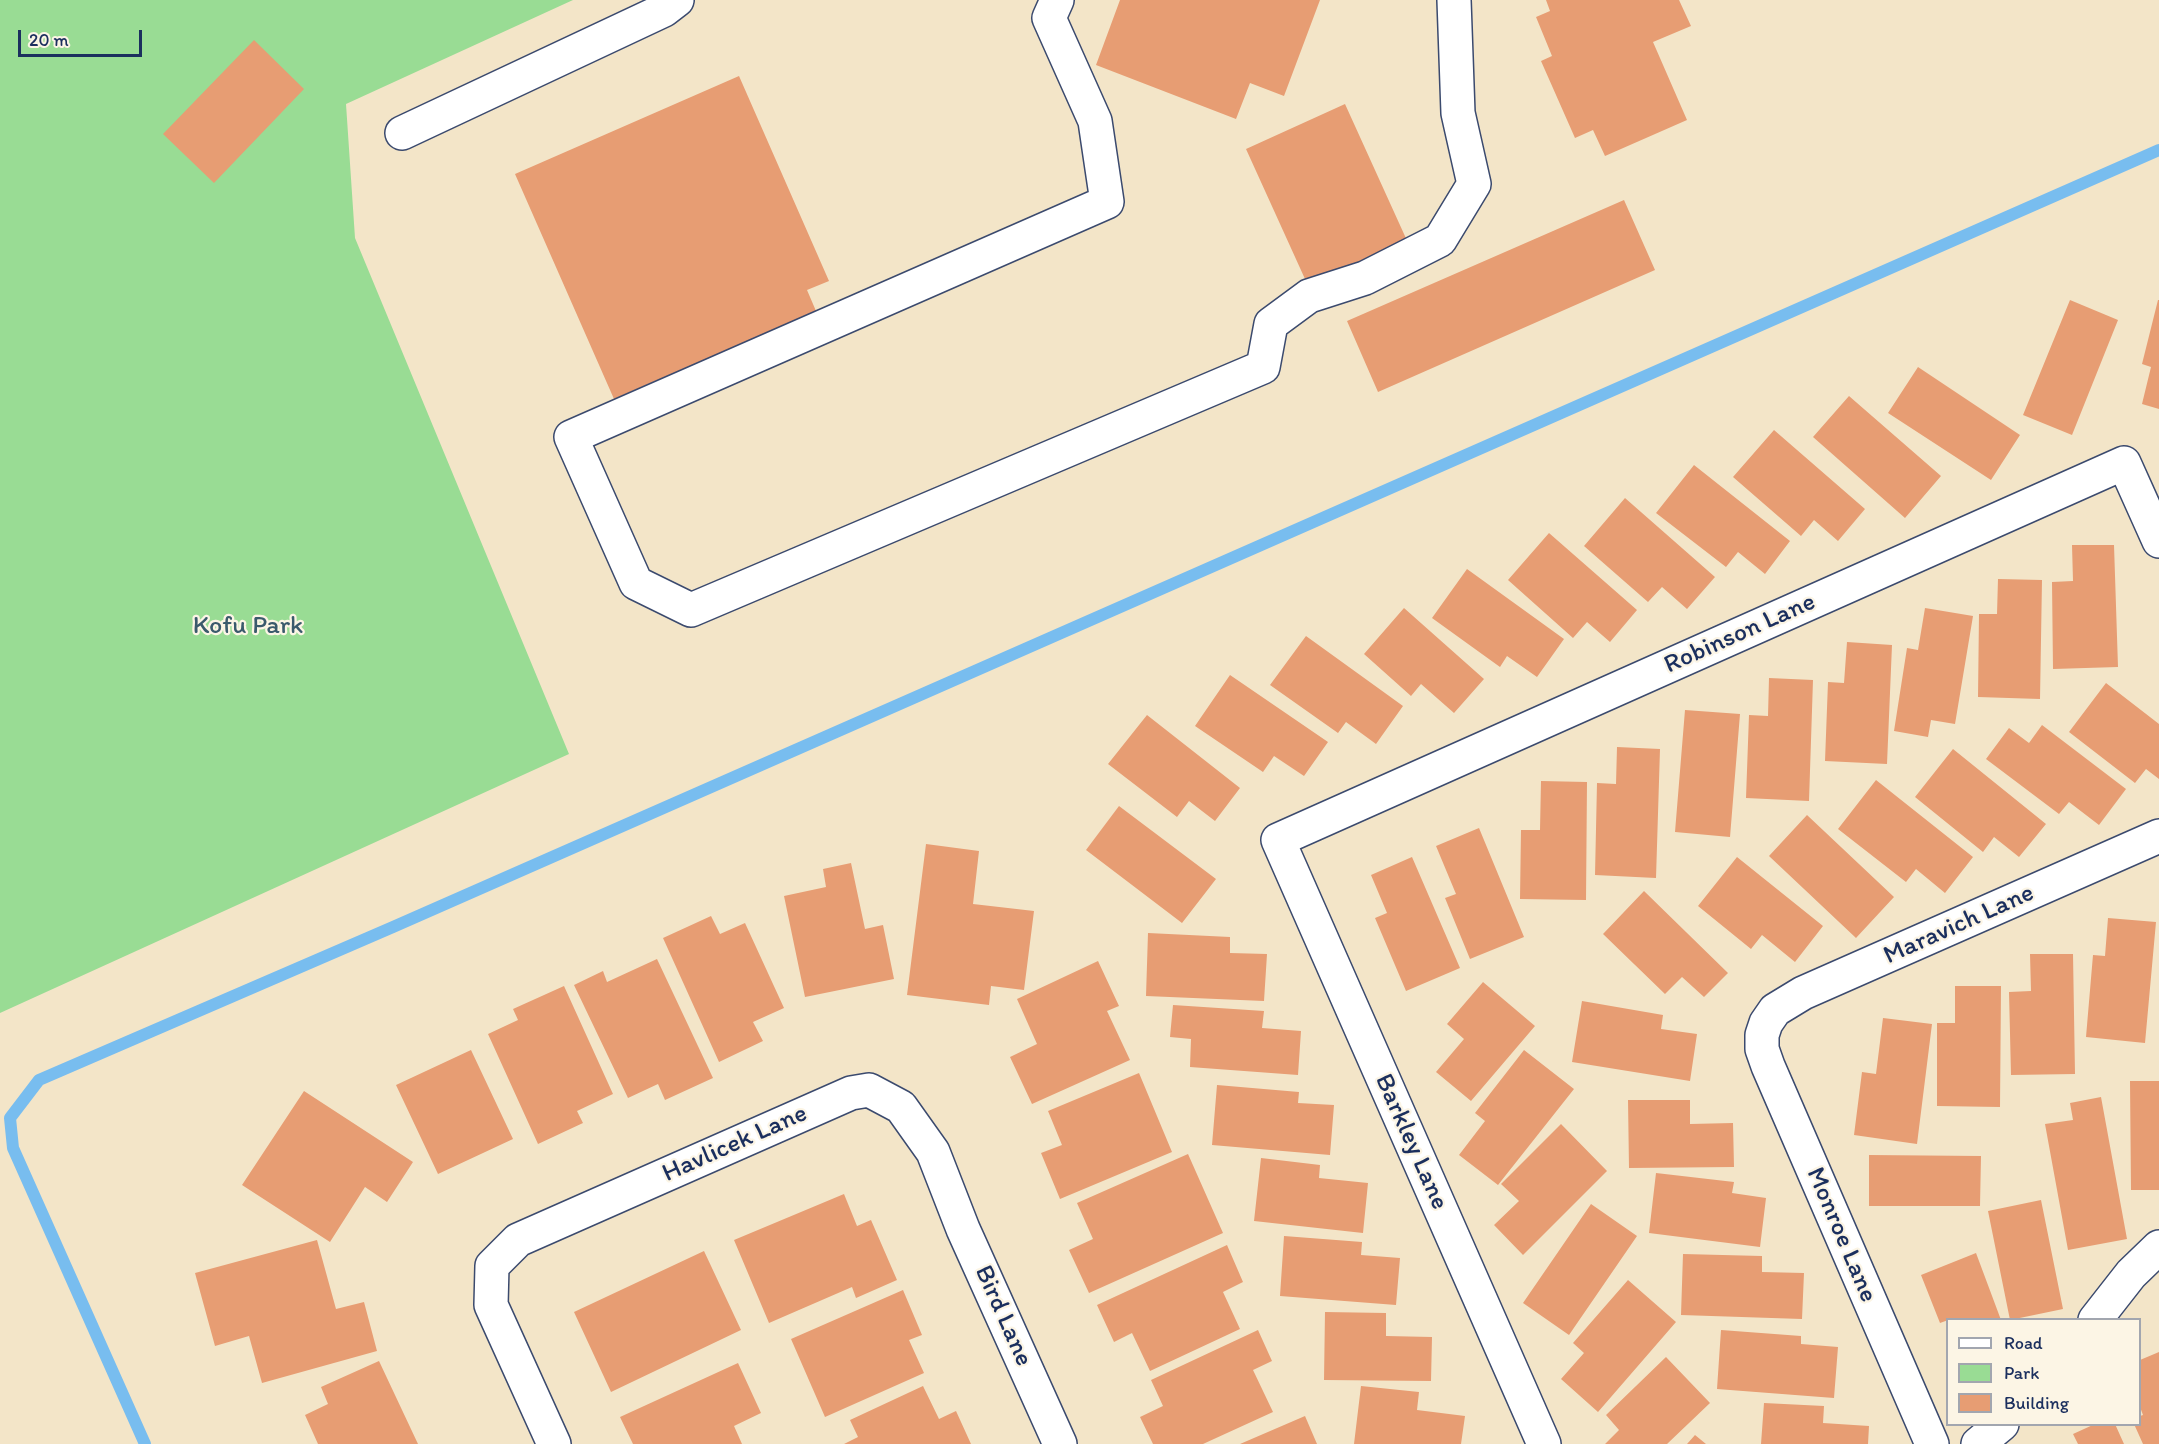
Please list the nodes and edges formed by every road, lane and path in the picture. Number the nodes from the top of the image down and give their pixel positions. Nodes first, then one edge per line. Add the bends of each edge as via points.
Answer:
1 (677, 0) edge
2 (1057, 0) edge
3 (1454, 0) edge
4 (402, 133) dead end
5 (2159, 541) edge
6 (2159, 836) edge
7 (1278, 840) joint
8 (1766, 1023) joint
9 (947, 1187) joint
10 (2159, 1247) edge
11 (2097, 1318) edge
12 (2001, 1426) edge
13 (554, 1444) edge
14 (1060, 1444) edge
15 (1544, 1444) edge
16 (1932, 1444) edge
17 (1978, 1444) edge

1 - 4 street via 664,10
2 - 3 street via 1049,18 1095,121 1107,202 571,437 636,583 692,610 1263,367 1271,324 1309,296 1365,278 1440,240 1474,184 1458,113
5 - 7 street, Robinson Lane via 2124,463
6 - 8 street, Maravich Lane via 1795,997 1775,1010
7 - 15 street, Barkley Lane
8 - 16 street, Monroe Lane via 1762,1050 1768,1066
9 - 13 street, Havlicek Lane via 933,1152 901,1107 869,1090 851,1093 518,1240 492,1266 491,1305
9 - 14 street, Bird Lane
10 - 11 street via 2131,1274
12 - 17 street

